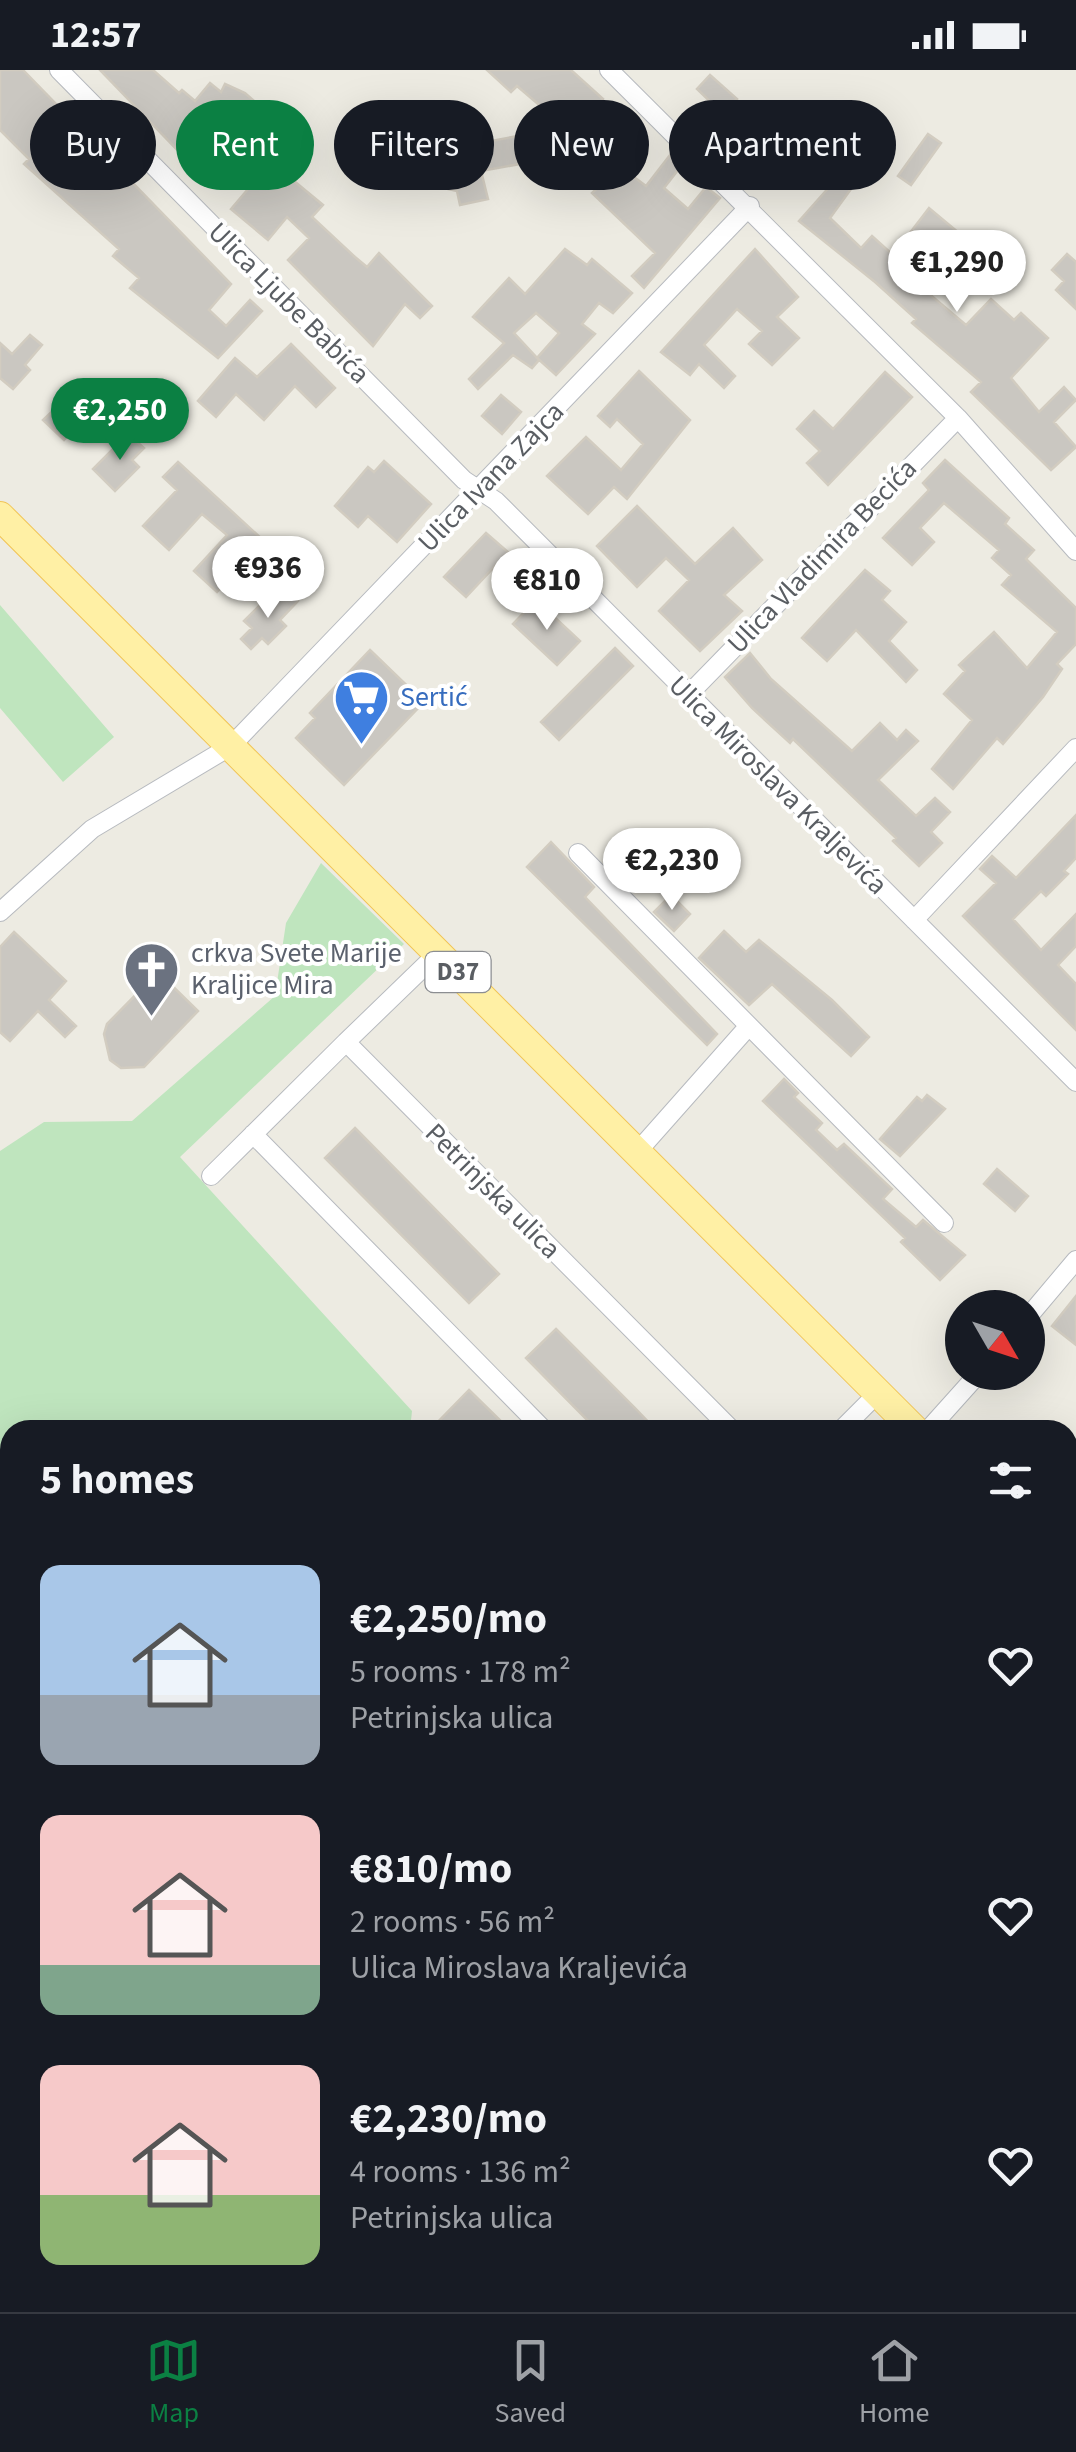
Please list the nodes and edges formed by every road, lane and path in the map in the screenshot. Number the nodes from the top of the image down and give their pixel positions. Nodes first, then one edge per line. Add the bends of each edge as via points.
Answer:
1 (59, 70) edge
2 (608, 70) edge
3 (750, 206) junction
4 (958, 418) junction
5 (479, 490) junction
6 (0, 516) edge
7 (1076, 552) edge
8 (688, 695) junction
9 (231, 746) junction
10 (1076, 748) edge
11 (578, 853) dead end
12 (0, 912) edge
13 (914, 920) junction
14 (438, 952) junction
15 (747, 1028) junction
16 (346, 1042) junction
17 (1076, 1082) edge
18 (254, 1134) junction
19 (638, 1152) junction
20 (211, 1176) dead end
21 (944, 1223) dead end
22 (1076, 1260) edge
23 (1045, 1297) edge
24 (964, 1390) edge
25 (878, 1393) junction
26 (534, 1420) edge
27 (722, 1420) edge
28 (851, 1420) edge
29 (905, 1420) edge
30 (937, 1420) edge

1 - 5 street, Ulica Ljube Babića
2 - 3 street
3 - 4 street
3 - 5 street, Ulica Ivana Zajca
4 - 7 street
4 - 8 street, Ulica Vladimira Becića
5 - 8 street, Ulica Miroslava Kraljevića
5 - 9 street, Ulica Ivana Zajca
6 - 9 main road, D37
8 - 13 street, Ulica Miroslava Kraljevića
9 - 12 street, Ulica Ivana Zajca via 92,829
9 - 14 main road, D37
10 - 13 street
11 - 15 street
13 - 17 street, Ulica Miroslava Kraljevića
14 - 16 street
14 - 19 main road, D37
15 - 19 street
15 - 21 street
16 - 18 street
16 - 27 street, Petrinjska ulica
18 - 20 street
18 - 26 street
19 - 25 main road, D37
22 - 23 street
24 - 30 street
25 - 28 street
25 - 29 main road, D37

